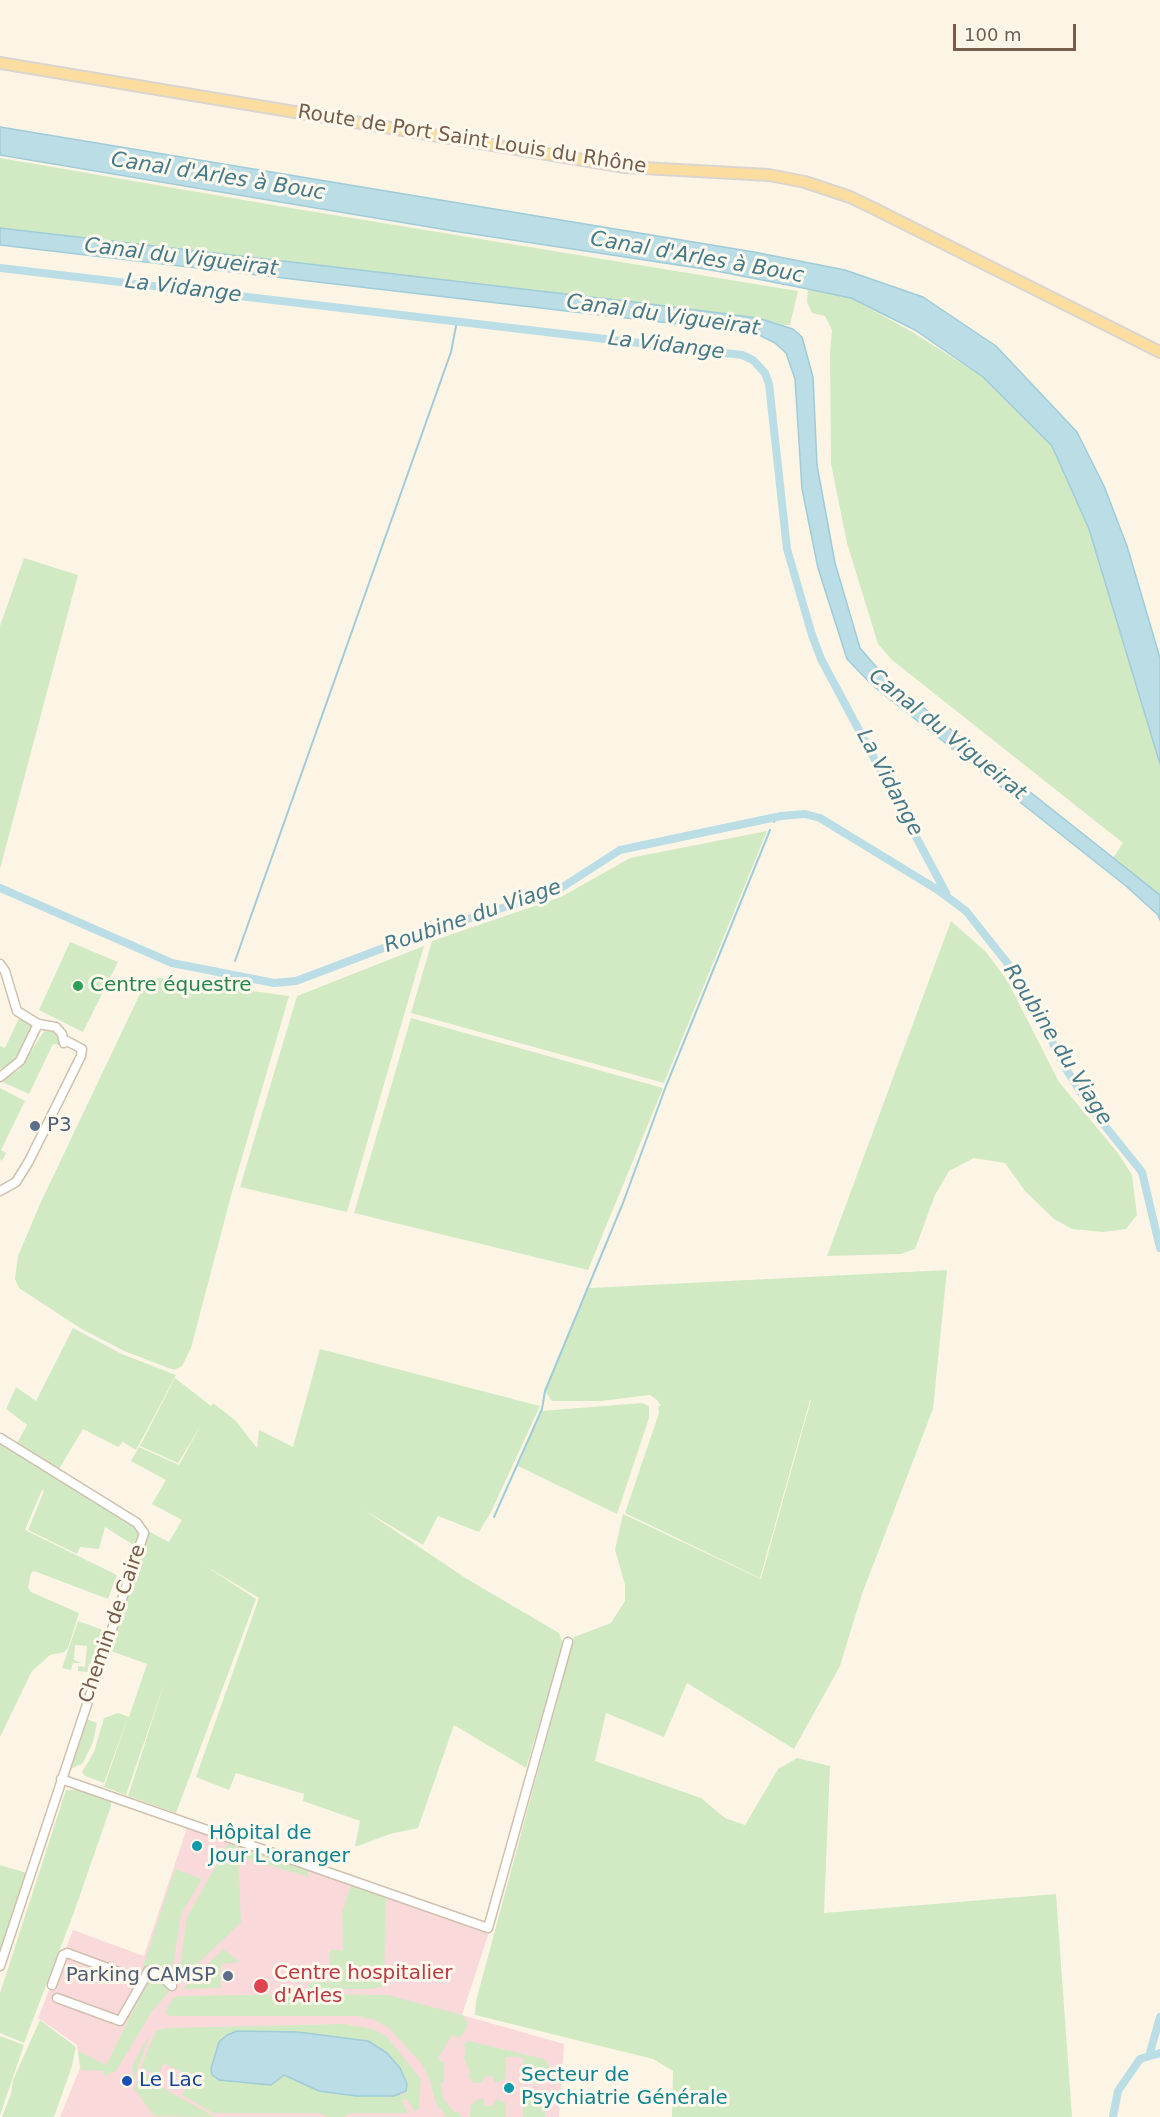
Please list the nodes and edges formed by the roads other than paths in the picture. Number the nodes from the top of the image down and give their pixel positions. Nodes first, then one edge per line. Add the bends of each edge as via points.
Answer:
1 (0, 63) edge
2 (1160, 352) edge
3 (0, 963) edge
4 (38, 1024) junction
5 (0, 1077) edge
6 (0, 1191) edge
7 (0, 1437) edge
8 (568, 1642) dead end
9 (61, 1779) junction
10 (0, 1966) edge
11 (143, 1981) junction
12 (52, 1984) dead end
13 (172, 1986) dead end
14 (57, 1998) dead end

1 - 2 main road, Route de Port Saint Louis du Rhône via 625,167 759,174 806,182 867,204
3 - 4 street via 18,1011
4 - 5 street via 20,1060
4 - 6 street via 56,1027 64,1042 82,1049 81,1056 29,1161 16,1182
7 - 9 street, Chemin de Caire via 137,1522 144,1533
8 - 9 street via 488,1928
9 - 10 street
11 - 12 street via 67,1953
11 - 13 street via 148,1971 158,1973
11 - 14 street via 120,2020

